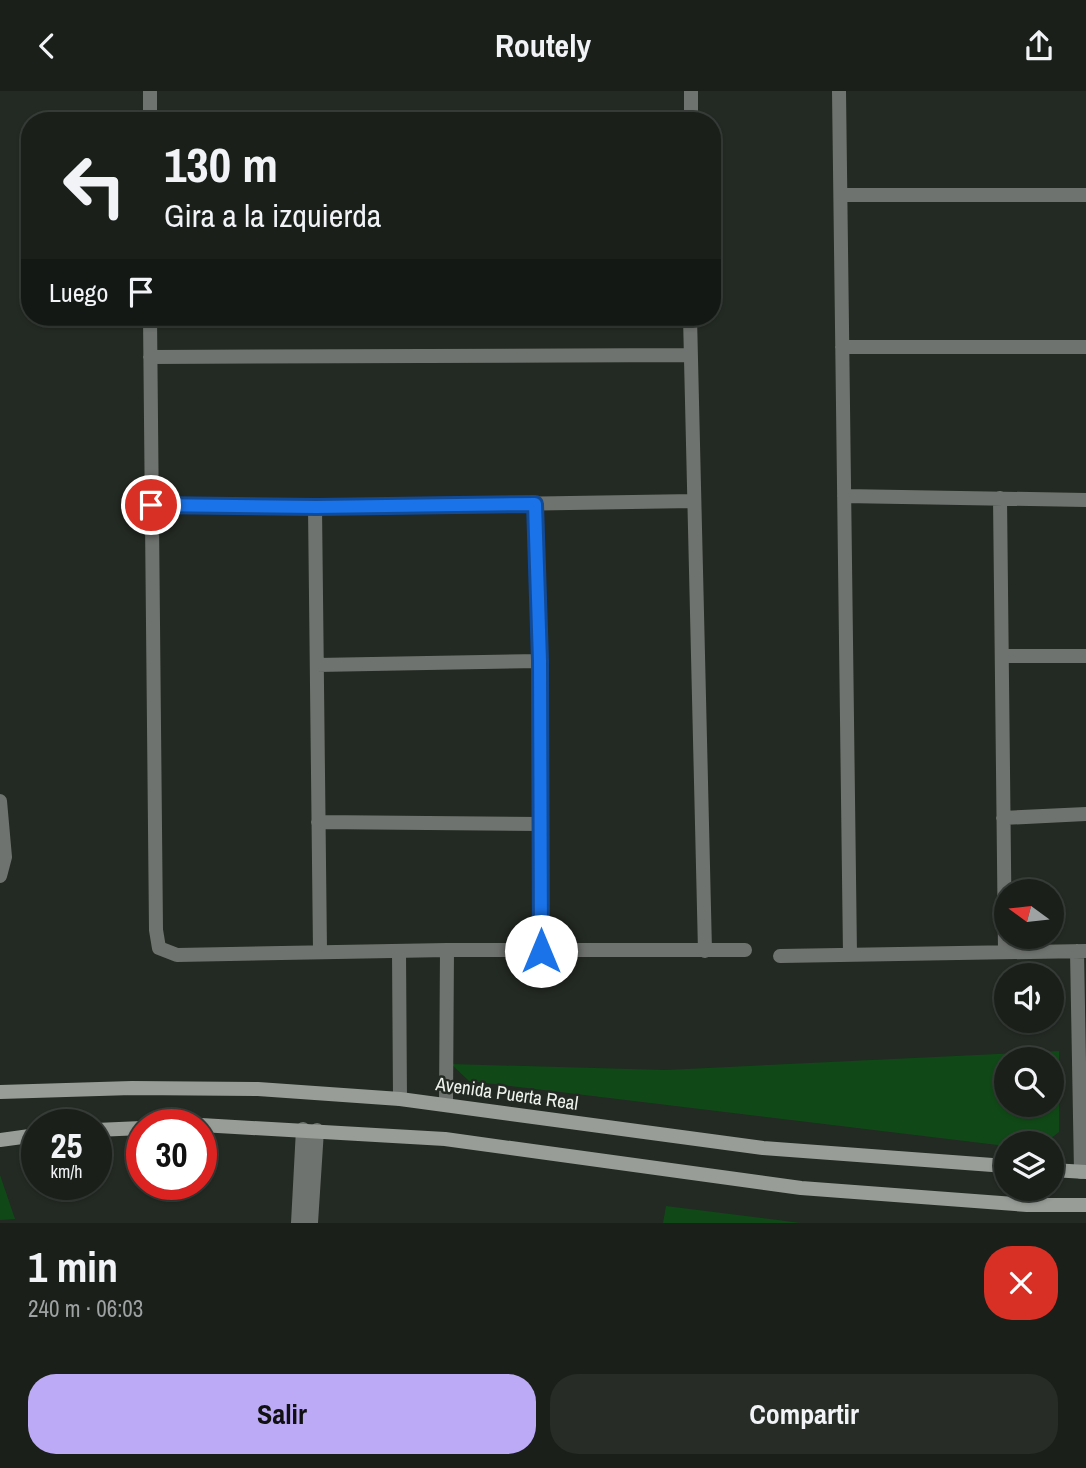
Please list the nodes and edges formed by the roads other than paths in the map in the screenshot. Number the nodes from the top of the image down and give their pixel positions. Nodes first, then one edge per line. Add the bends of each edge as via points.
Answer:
1 (150, 91) edge
2 (691, 91) edge
3 (839, 91) edge
4 (150, 112) edge
5 (691, 112) edge
6 (841, 195) junction
7 (1086, 195) edge
8 (150, 326) edge
9 (690, 326) edge
10 (842, 347) junction
11 (1086, 347) edge
12 (690, 355) junction
13 (150, 356) junction
14 (844, 496) junction
15 (1000, 498) junction
16 (1086, 500) edge
17 (694, 501) junction
18 (535, 504) junction
19 (151, 505) junction
20 (316, 507) junction
21 (1002, 656) junction
22 (1086, 656) edge
23 (540, 661) junction
24 (317, 665) junction
25 (0, 801) edge
26 (1086, 814) edge
27 (1003, 818) junction
28 (318, 822) junction
29 (540, 824) junction
30 (0, 876) edge
31 (447, 950) junction
32 (745, 950) dead end
33 (320, 951) junction
34 (399, 951) junction
35 (541, 951) junction
36 (705, 951) junction
37 (1082, 951) edge
38 (1005, 952) junction
39 (850, 955) junction
40 (780, 956) dead end
41 (0, 1092) edge
42 (400, 1099) junction
43 (446, 1103) junction
44 (1083, 1116) edge
45 (217, 1126) edge
46 (310, 1130) junction
47 (21, 1137) edge
48 (0, 1140) edge
49 (994, 1165) edge
50 (1064, 1171) edge
51 (1084, 1172) edge
52 (1086, 1205) edge
53 (298, 1223) edge
54 (311, 1223) edge

1 - 4 street
2 - 5 street
3 - 6 street
6 - 7 street
6 - 10 street
8 - 13 street
9 - 12 street
10 - 11 street
10 - 14 street
12 - 13 street
12 - 17 street
13 - 19 street
14 - 15 street
14 - 39 street
15 - 16 street
15 - 21 street
17 - 18 street
17 - 36 street
18 - 20 street
18 - 23 street
19 - 20 street
19 - 33 street via 159,948 177,955
20 - 24 street
21 - 22 street
21 - 27 street
23 - 24 street
23 - 29 street
24 - 28 street
25 - 30 street via 5,857
26 - 27 street
27 - 38 street
28 - 29 street
28 - 33 street
29 - 35 street
31 - 34 street
31 - 35 street
31 - 43 street
32 - 36 street
33 - 34 street
34 - 42 street
35 - 36 street
37 - 38 street
37 - 44 street via 1078,980
38 - 39 street
39 - 40 street
41 - 42 main road, Avenida Puerta Real via 258,1089
42 - 43 main road, Avenida Puerta Real
43 - 49 main road, Avenida Puerta Real via 763,1148
44 - 51 street
45 - 46 main road
46 - 52 main road via 445,1139 802,1188 1027,1205
46 - 53 street
46 - 54 street
47 - 48 main road
50 - 51 main road

